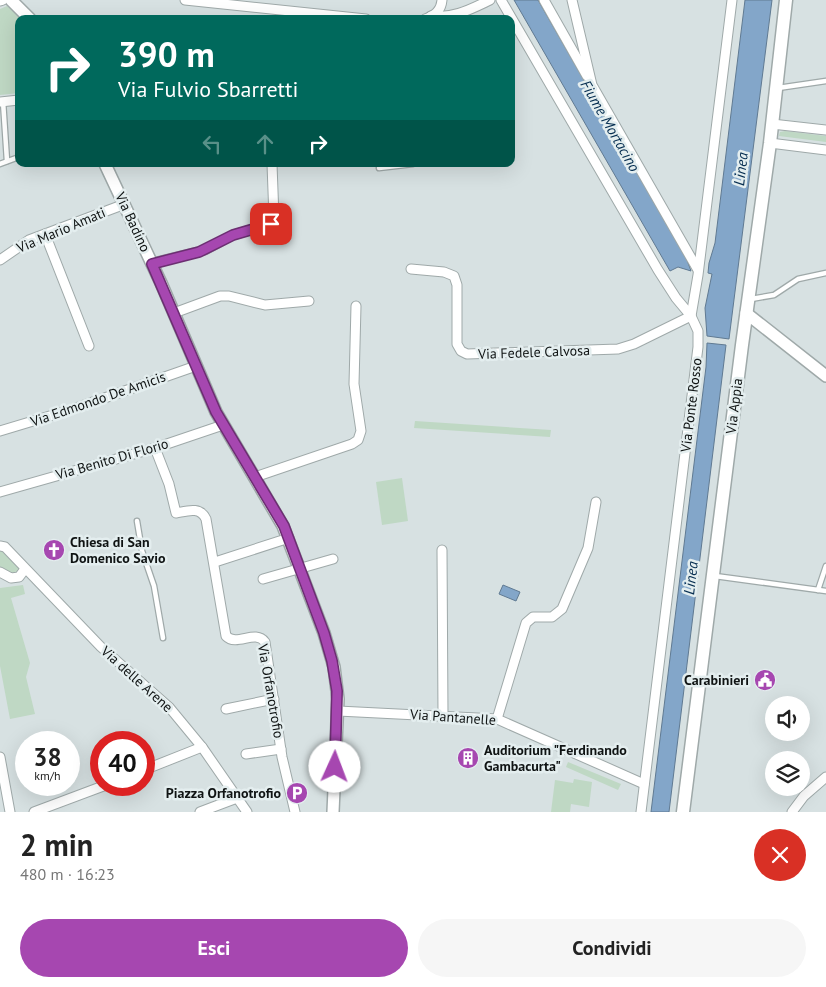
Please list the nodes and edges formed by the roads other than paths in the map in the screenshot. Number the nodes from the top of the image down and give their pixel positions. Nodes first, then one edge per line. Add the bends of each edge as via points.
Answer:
1 (11, 0) edge
2 (185, 0) edge
3 (442, 0) edge
4 (490, 0) edge
5 (501, 0) edge
6 (544, 0) edge
7 (572, 0) edge
8 (732, 0) edge
9 (786, 0) edge
10 (26, 15) edge
11 (328, 15) edge
12 (432, 15) edge
13 (457, 15) edge
14 (508, 15) edge
15 (515, 30) edge
16 (826, 81) edge
17 (592, 85) junction
18 (776, 88) junction
19 (15, 100) edge
20 (2, 101) edge
21 (772, 124) junction
22 (826, 130) edge
23 (770, 143) junction
24 (826, 150) edge
25 (15, 158) edge
26 (7, 161) junction
27 (0, 164) edge
28 (107, 167) edge
29 (272, 167) edge
30 (388, 167) edge
31 (379, 168) dead end
32 (125, 204) junction
33 (45, 234) junction
34 (0, 260) edge
35 (152, 264) junction
36 (411, 269) dead end
37 (698, 273) junction
38 (826, 273) edge
39 (748, 299) junction
40 (309, 301) dead end
41 (356, 306) dead end
42 (174, 313) junction
43 (746, 313) junction
44 (692, 314) junction
45 (89, 346) dead end
46 (196, 366) junction
47 (826, 376) edge
48 (223, 425) junction
49 (0, 431) edge
50 (155, 448) junction
51 (255, 477) junction
52 (0, 492) edge
53 (596, 502) dead end
54 (137, 521) dead end
55 (289, 538) junction
56 (2, 545) edge
57 (442, 550) dead end
58 (333, 559) dead end
59 (215, 562) junction
60 (826, 566) edge
61 (25, 569) junction
62 (300, 570) junction
63 (0, 572) edge
64 (711, 576) junction
65 (15, 578) junction
66 (35, 579) junction
67 (263, 579) dead end
68 (0, 580) edge
69 (818, 590) junction
70 (826, 590) edge
71 (163, 638) dead end
72 (274, 699) junction
73 (226, 709) dead end
74 (338, 711) junction
75 (443, 715) junction
76 (497, 719) junction
77 (202, 747) junction
78 (281, 749) junction
79 (246, 754) dead end
80 (0, 757) edge
81 (155, 766) edge
82 (826, 777) edge
83 (644, 784) junction
84 (90, 791) edge
85 (237, 798) junction
86 (10, 812) edge
87 (34, 812) edge
88 (200, 812) edge
89 (246, 812) edge
90 (295, 812) edge
91 (333, 812) edge
92 (641, 812) edge
93 (683, 812) edge
94 (792, 812) edge

1 - 10 street
2 - 11 street
3 - 12 street via 439,10
4 - 13 street
5 - 14 street
6 - 17 street
7 - 17 street
8 - 37 street, Via Ponte Rosso
9 - 18 main road, Via Appia
15 - 44 street via 658,270 676,298
16 - 18 lane
17 - 37 street
18 - 21 main road, Via Appia
19 - 20 street
20 - 26 lane
21 - 22 street
21 - 23 main road, Via Appia
23 - 24 street
23 - 39 main road, Via Appia
25 - 26 lane
26 - 27 lane
28 - 32 street, Via Badino
29 - 35 street via 274,218 271,224 233,235 199,252
30 - 31 lane
32 - 33 street, Via Mario Amati
32 - 35 street, Via Badino
33 - 34 street, Via Mario Amati via 24,243
33 - 45 street
35 - 42 street, Via Badino
36 - 44 street, Via Fedele Calvosa via 448,273 456,279 457,344 467,354 618,349
37 - 44 street, Via Ponte Rosso
38 - 39 lane via 798,279 774,295
39 - 43 main road, Via Appia
40 - 42 street via 266,305 223,295
41 - 51 street via 354,380 361,424 358,440
42 - 46 street, Via Badino
43 - 47 street
43 - 64 main road, Via Appia
44 - 83 street, Via Ponte Rosso via 698,331 698,348
46 - 48 street, Via Badino
46 - 49 street, Via Edmondo De Amicis
48 - 50 street, Via Benito Di Florio
48 - 51 street, Via Badino
50 - 52 street, Via Benito Di Florio
50 - 59 street via 176,513 195,510 205,516
51 - 55 street, Via Badino
53 - 76 street via 588,548 564,606 554,616 533,617 526,623
54 - 71 lane
55 - 59 street
55 - 62 street, Via Badino
56 - 61 street, Via delle Arene
57 - 75 street
58 - 62 street
59 - 72 street, Via Orfanotrofio via 225,633 233,640 258,637 263,640
60 - 69 lane
61 - 65 street
61 - 66 street, Via delle Arene
62 - 67 street
62 - 74 street, Via Badino via 331,655
63 - 65 street
64 - 69 lane
64 - 93 main road, Via Appia
65 - 66 street
65 - 68 street
66 - 77 street, Via delle Arene via 101,647 164,702
69 - 70 lane
72 - 73 street
72 - 78 street, Via Orfanotrofio
74 - 75 street, Via Pantanelle
74 - 91 street, Via Badino
75 - 76 street, Via Pantanelle
76 - 83 street, Via Pantanelle
77 - 81 street
77 - 85 street, Via delle Arene
78 - 79 street
78 - 90 street, Via Orfanotrofio
80 - 86 street
82 - 94 street via 804,796
83 - 92 street, Via Ponte Rosso
84 - 87 street
85 - 88 street
85 - 89 street, Via delle Arene

